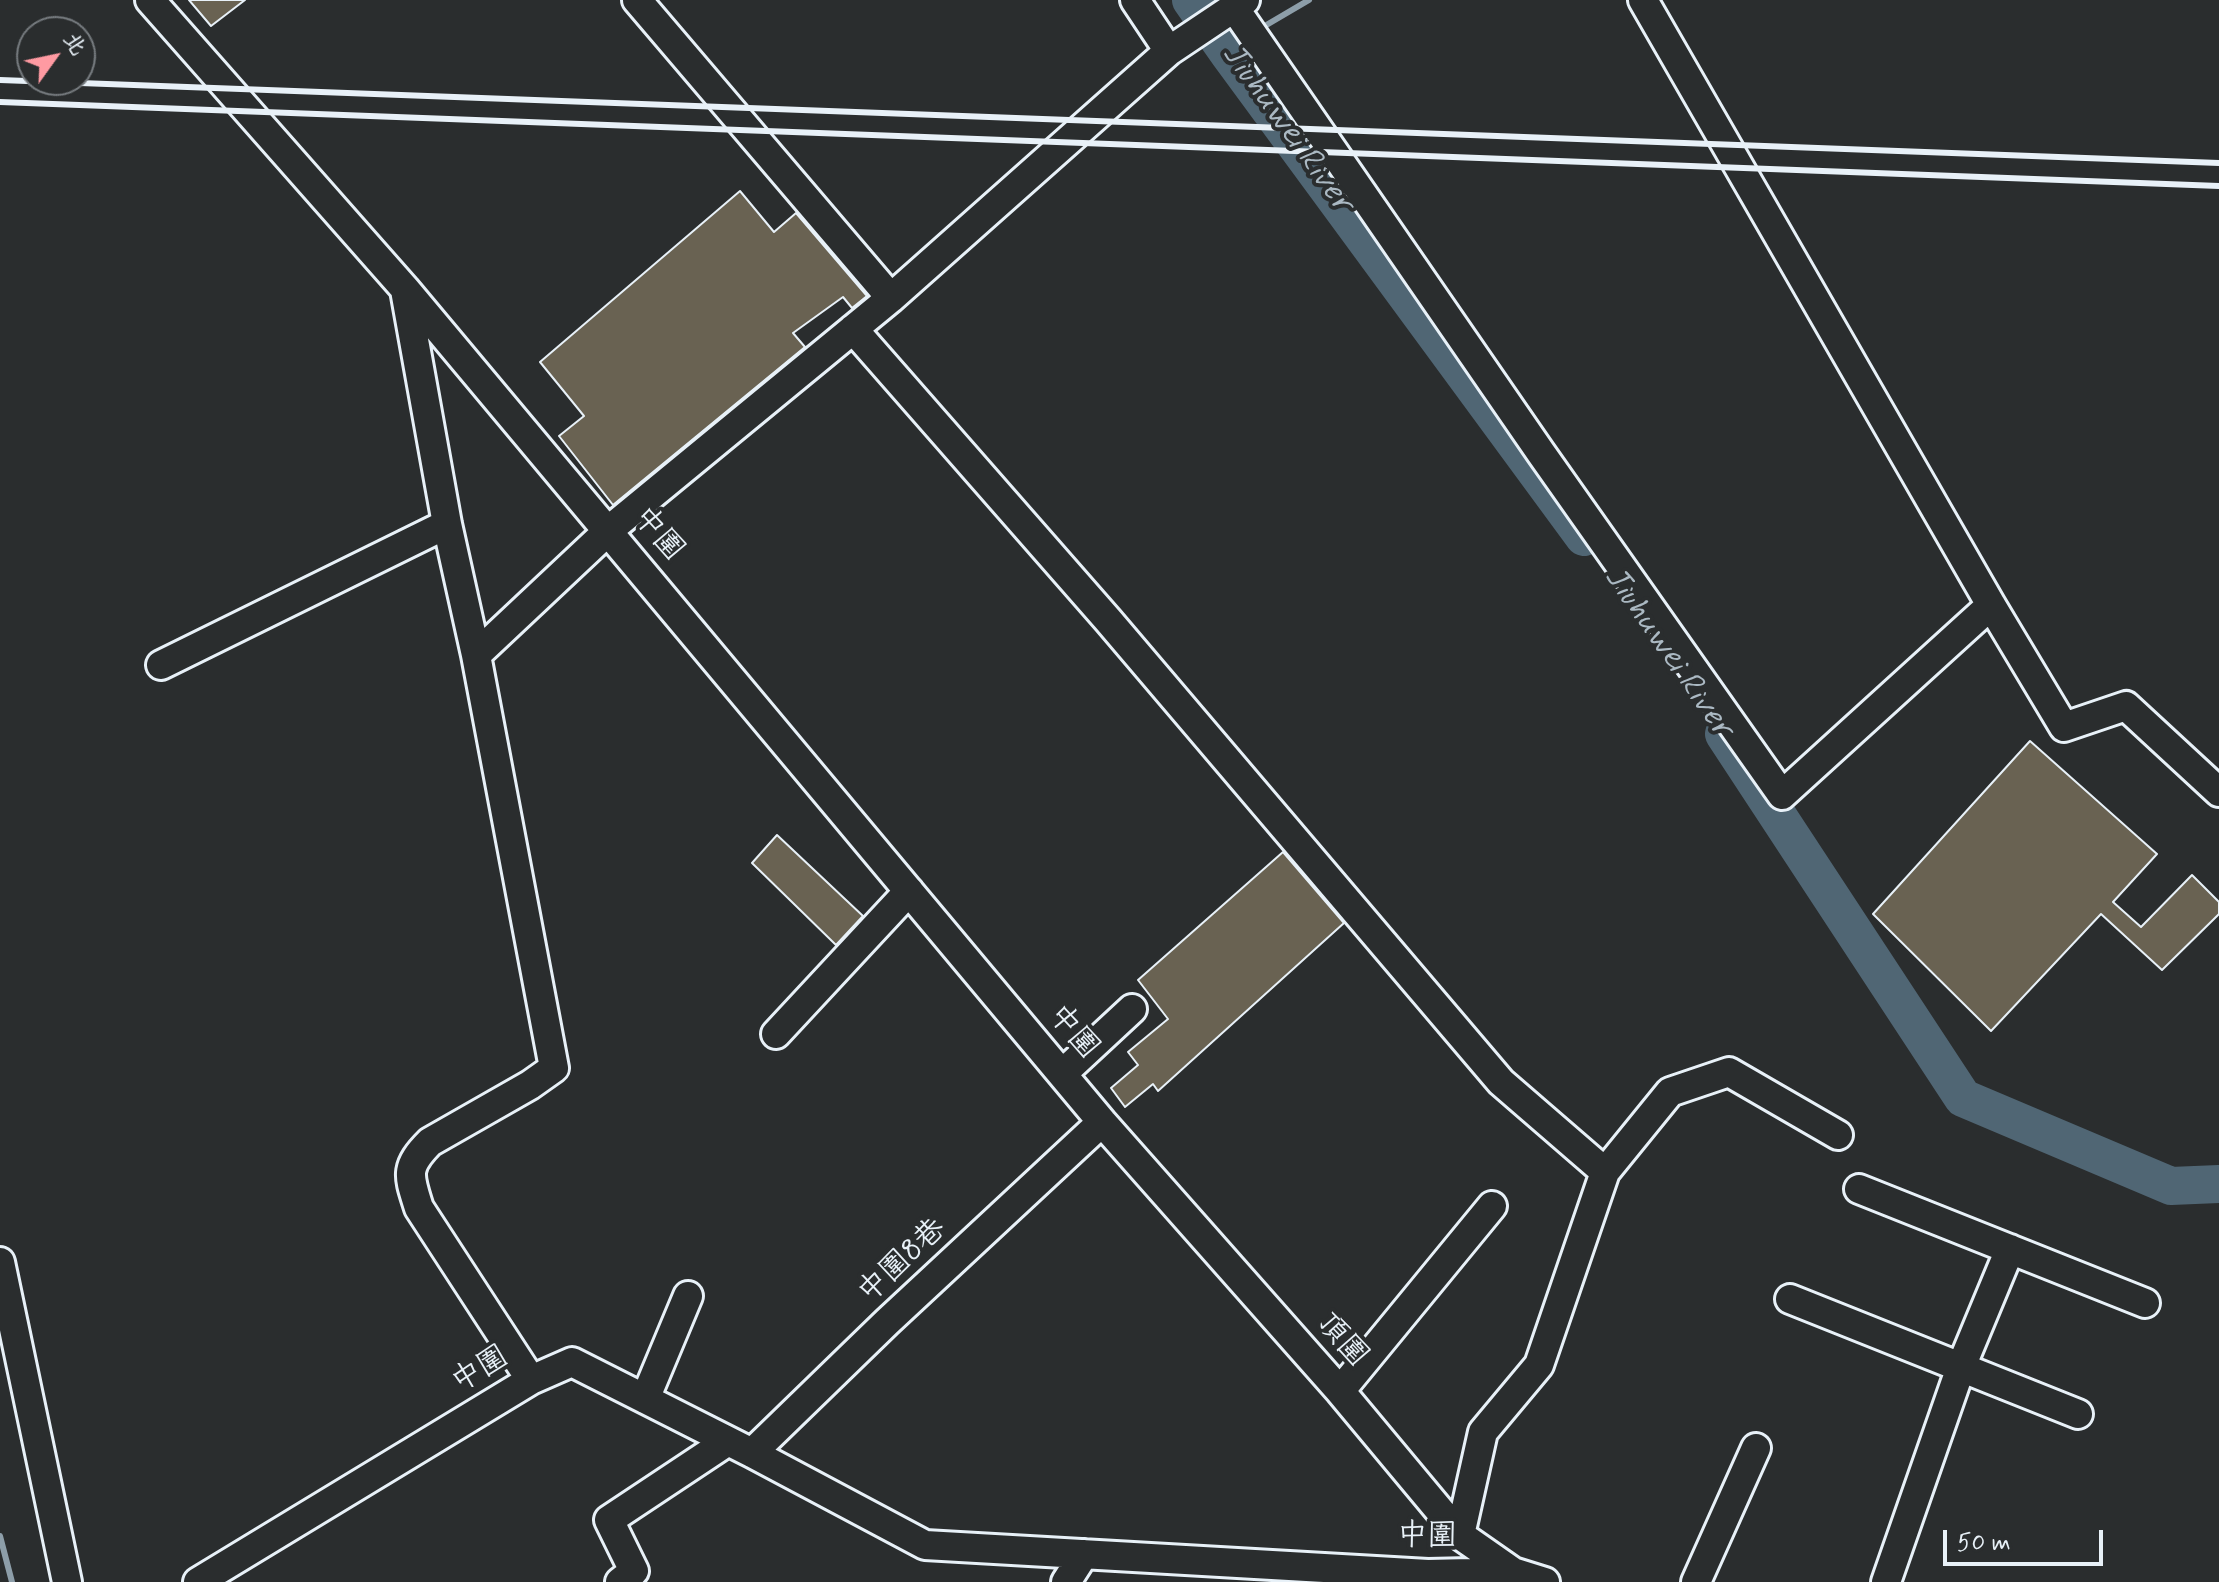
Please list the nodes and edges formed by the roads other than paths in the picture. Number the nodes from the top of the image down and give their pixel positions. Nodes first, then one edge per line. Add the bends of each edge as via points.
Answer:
1 (150, 0) edge
2 (637, 0) edge
3 (1135, 0) edge
4 (1643, 0) edge
5 (1233, 7) edge
6 (1169, 51) junction
7 (405, 289) junction
8 (891, 298) junction
9 (853, 329) junction
10 (447, 524) junction
11 (609, 530) junction
12 (1991, 605) junction
13 (476, 655) junction
14 (161, 665) dead end
15 (2219, 792) edge
16 (909, 891) junction
17 (1132, 1009) dead end
18 (776, 1034) dead end
19 (1062, 1074) junction
20 (1102, 1122) junction
21 (1838, 1135) dead end
22 (1605, 1172) junction
23 (1859, 1189) dead end
24 (1492, 1206) dead end
25 (2010, 1249) junction
26 (0, 1262) edge
27 (688, 1296) dead end
28 (1790, 1299) dead end
29 (2145, 1303) dead end
30 (1961, 1367) junction
31 (531, 1380) junction
32 (1340, 1391) junction
33 (645, 1399) junction
34 (2078, 1414) dead end
35 (740, 1447) junction
36 (1756, 1448) dead end
37 (1460, 1535) junction
38 (1084, 1554) junction
39 (1513, 1572) junction
40 (67, 1582) edge
41 (198, 1582) edge
42 (620, 1582) edge
43 (1066, 1582) edge
44 (1545, 1582) edge
45 (1696, 1582) edge
46 (1886, 1582) edge

1 - 7 street, 中圍
2 - 8 street
3 - 6 street
4 - 12 street
5 - 6 street
5 - 12 street via 1782,795
6 - 8 street
7 - 10 street
7 - 11 street, 中圍
8 - 9 street
9 - 11 street
9 - 22 street via 1501,1082
10 - 13 street
10 - 14 street
11 - 13 street
11 - 16 street, 中圍
12 - 15 street via 2064,727 2126,706
13 - 31 street via 554,1068 430,1142 409,1177 419,1208
16 - 18 street
16 - 19 street, 中圍
17 - 19 street
19 - 20 street, 中圍
20 - 32 street, 頂圍
20 - 35 street, 中圍8巷 via 898,1312
21 - 22 street via 1729,1072 1670,1092
22 - 37 street via 1539,1365 1483,1432
23 - 25 street
24 - 32 street
25 - 29 street
25 - 30 street
26 - 40 street
27 - 33 street
28 - 30 street
30 - 34 street
30 - 46 street
31 - 33 street, 中圍 via 572,1362
31 - 41 street, 中圍
32 - 37 street, 頂圍
33 - 35 street, 中圍
35 - 38 street, 中圍 via 925,1545
35 - 42 street, 中圍8巷 via 609,1520 634,1571
36 - 45 street
37 - 39 street, 頂圍
38 - 39 street, 中圍 via 1428,1574
38 - 43 street
39 - 44 street, 頂圍

